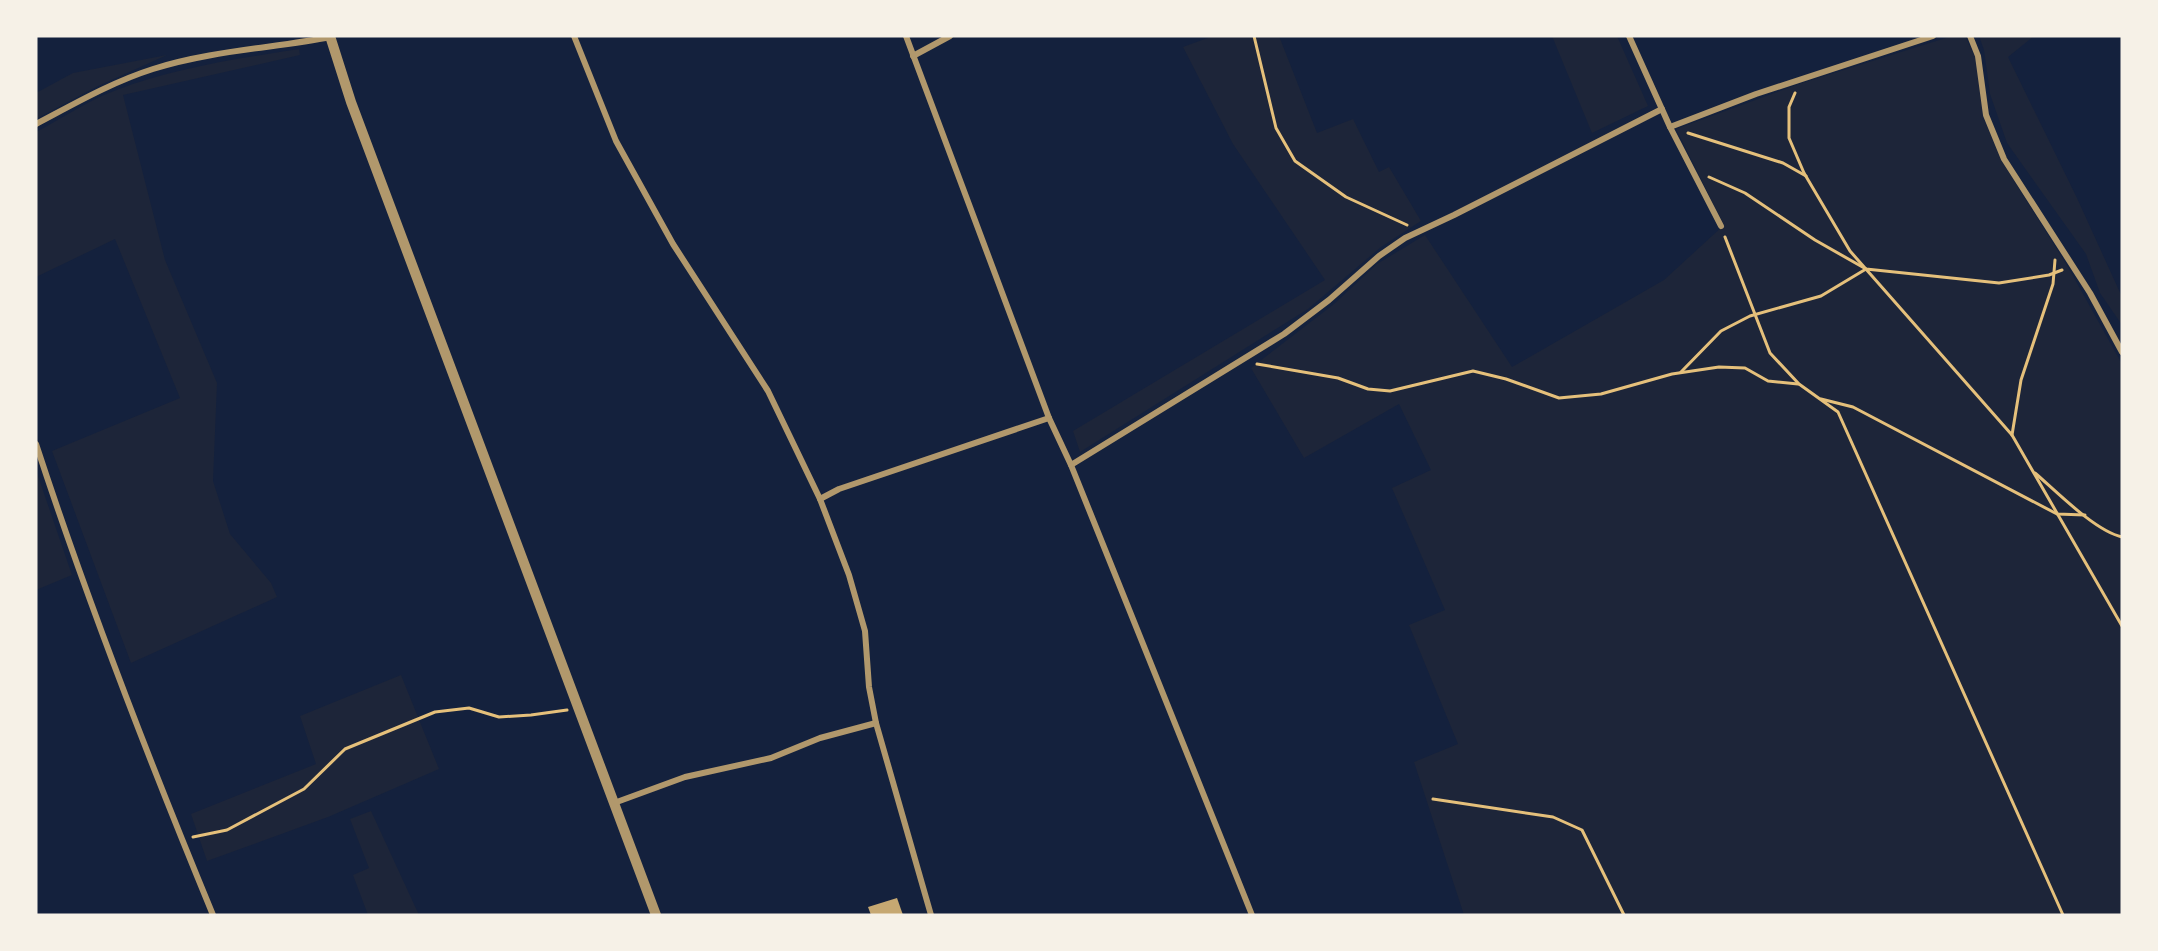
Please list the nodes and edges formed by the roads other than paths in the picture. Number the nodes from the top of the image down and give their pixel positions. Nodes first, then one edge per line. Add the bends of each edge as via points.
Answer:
1 (574, 36) edge
2 (906, 36) edge
3 (950, 36) edge
4 (1629, 36) edge
5 (1933, 36) edge
6 (1970, 36) edge
7 (331, 37) edge
8 (914, 56) junction
9 (1662, 109) junction
10 (36, 124) edge
11 (1670, 127) junction
12 (1721, 226) road end
13 (2122, 352) edge
14 (1049, 418) junction
15 (36, 444) edge
16 (1071, 465) junction
17 (820, 499) junction
18 (876, 723) junction
19 (614, 803) junction
20 (213, 915) edge
21 (656, 915) edge
22 (931, 915) edge
23 (1252, 915) edge

1 - 17 street via 616,141 673,244 768,391
2 - 8 street
3 - 8 street
4 - 9 street
5 - 11 street via 1756,94
6 - 13 street via 1978,56 1986,115 2004,159 2090,293
7 - 10 street via 155,69
7 - 19 street via 351,102
8 - 14 street
9 - 11 street
9 - 16 street via 1405,238 1284,334
11 - 12 street
14 - 16 street
14 - 17 street via 848,485
15 - 20 street via 65,532
16 - 23 street
17 - 18 street via 865,631
18 - 19 street via 820,738 771,758 685,777
18 - 22 street
19 - 21 street

